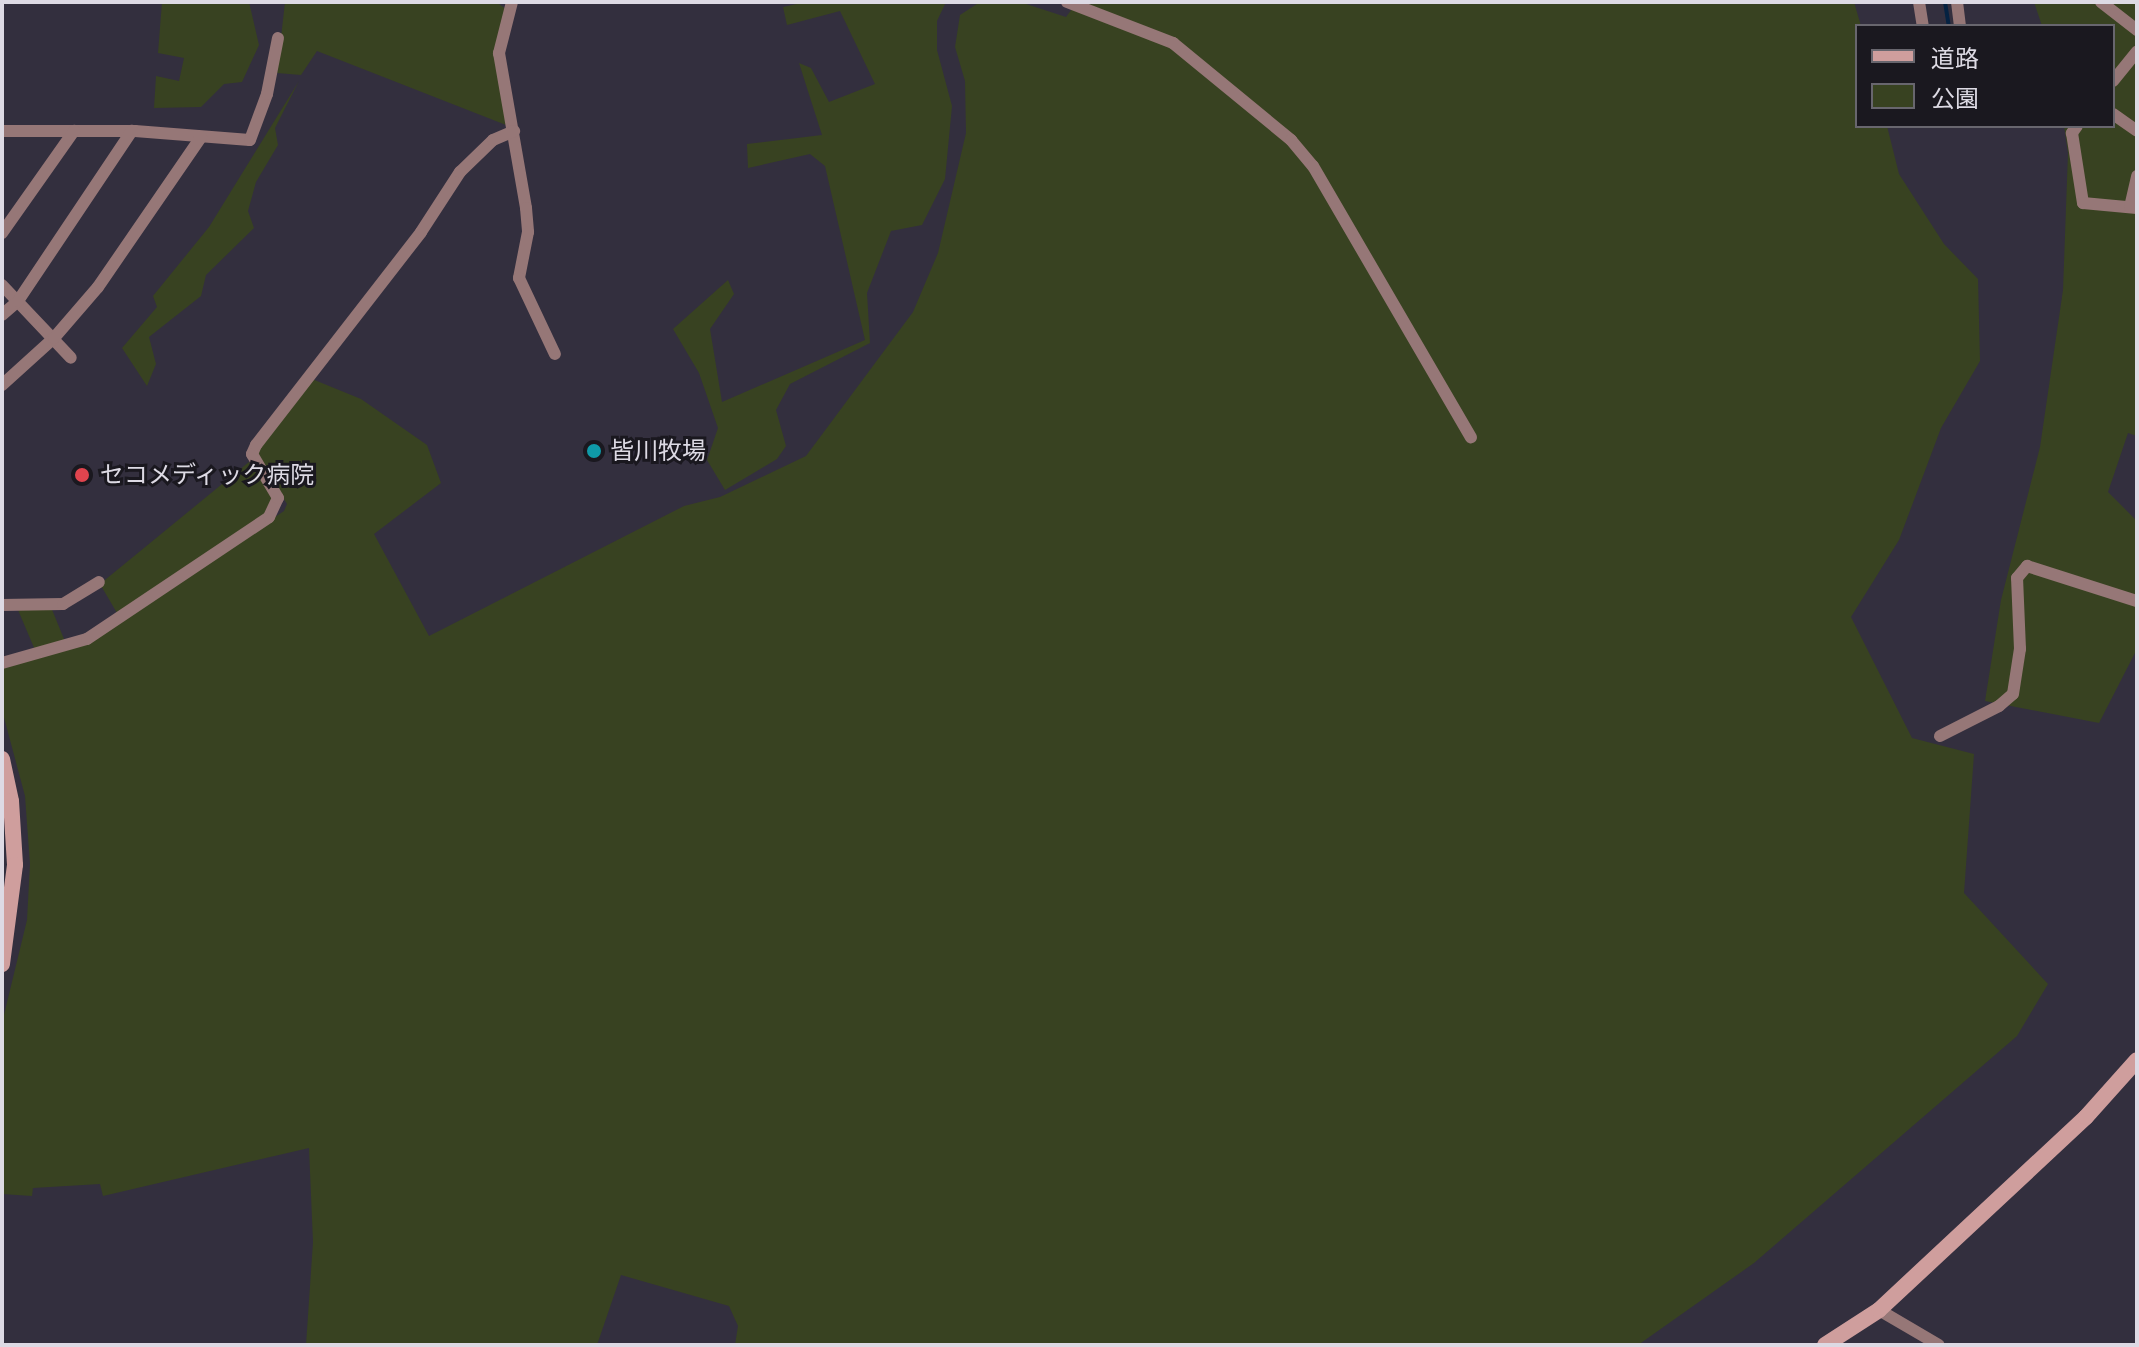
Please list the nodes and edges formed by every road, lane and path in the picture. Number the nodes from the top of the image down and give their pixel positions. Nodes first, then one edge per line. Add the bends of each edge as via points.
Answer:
1 (512, 2) edge
2 (1067, 2) edge
3 (1919, 2) edge
4 (1957, 2) edge
5 (2101, 2) edge
6 (2131, 20) edge
7 (1923, 24) edge
8 (1960, 24) edge
9 (2137, 30) edge
10 (278, 38) dead end
11 (2137, 51) edge
12 (2115, 78) edge
13 (2115, 115) edge
14 (2076, 128) edge
15 (74, 131) junction
16 (132, 131) junction
17 (514, 131) junction
18 (2137, 131) edge
19 (4, 134) edge
20 (201, 137) junction
21 (2137, 176) edge
22 (2134, 208) edge
23 (2, 233) edge
24 (2, 285) edge
25 (18, 301) junction
26 (2, 315) edge
27 (54, 338) junction
28 (555, 354) dead end
29 (71, 358) dead end
30 (2, 385) edge
31 (1471, 437) dead end
32 (99, 582) dead end
33 (2137, 601) edge
34 (2, 605) edge
35 (2, 663) edge
36 (1940, 736) dead end
37 (2, 759) edge
38 (2, 964) edge
39 (2137, 1060) edge
40 (1879, 1310) junction
41 (1825, 1345) edge
42 (1939, 1345) edge

1 - 17 street via 499,53
2 - 31 street via 1173,43 1291,140 1313,166
3 - 7 street
4 - 8 street
5 - 6 street
6 - 9 street
10 - 20 street via 267,94 250,140
11 - 12 street
13 - 18 street
14 - 22 street via 2072,133 2083,203
15 - 16 street
15 - 19 street
15 - 23 street
16 - 20 street
16 - 25 street
17 - 28 street via 528,232 519,278
17 - 35 street via 493,140 460,172 421,232 256,445 252,454 278,498 269,517 87,639
20 - 27 street via 98,287
21 - 22 street
24 - 25 street
25 - 26 street
25 - 27 street
27 - 29 street
27 - 30 street
32 - 34 street via 63,604
33 - 36 street via 2027,566 2017,578 2020,649 2013,694
37 - 38 street via 15,865
39 - 40 street via 2086,1117
40 - 41 street
40 - 42 street

